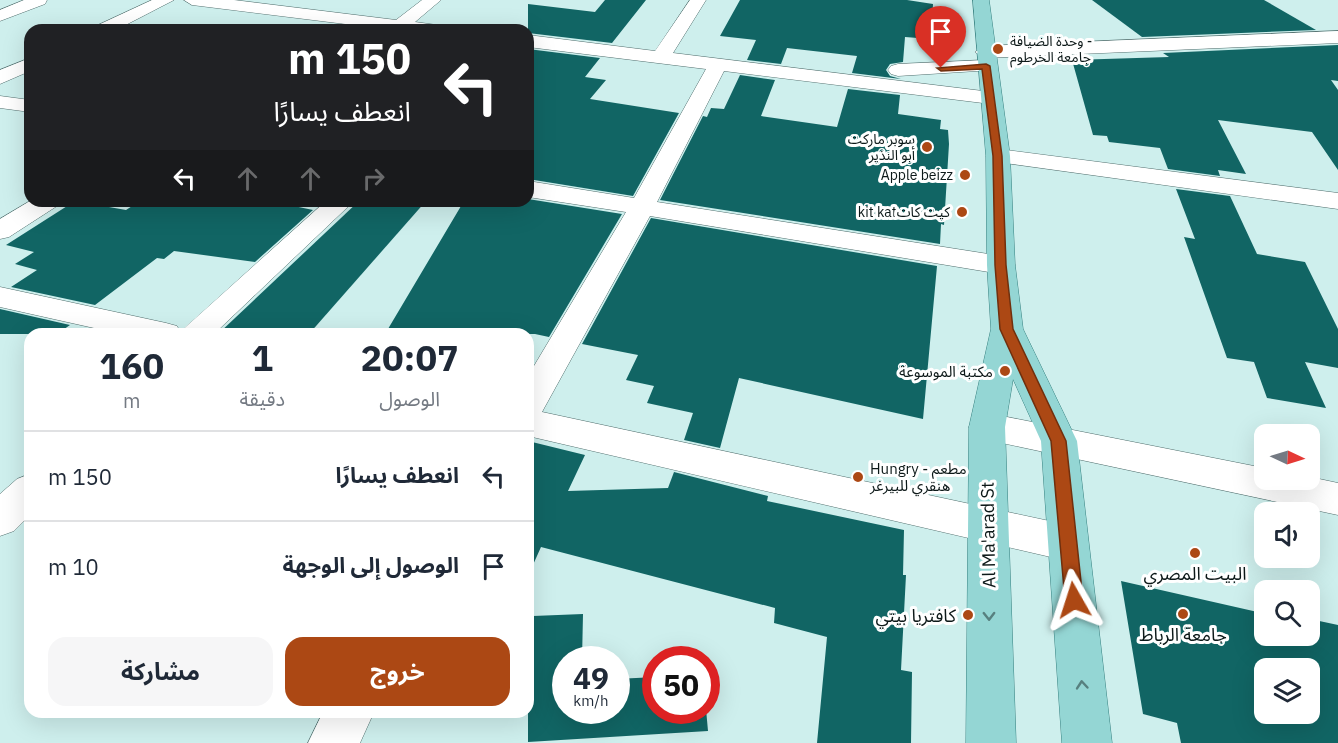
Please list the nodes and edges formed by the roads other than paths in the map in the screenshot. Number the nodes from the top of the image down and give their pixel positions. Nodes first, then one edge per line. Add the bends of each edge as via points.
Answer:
1 (39, 0) edge
2 (166, 0) edge
3 (197, 0) edge
4 (433, 0) edge
5 (698, 0) edge
6 (981, 0) edge
7 (0, 16) edge
8 (337, 18) junction
9 (115, 24) edge
10 (327, 24) edge
11 (391, 24) edge
12 (401, 24) edge
13 (1338, 37) edge
14 (534, 42) edge
15 (661, 57) junction
16 (986, 59) junction
17 (718, 64) junction
18 (24, 67) edge
19 (816, 76) junction
20 (0, 78) edge
21 (991, 98) junction
22 (0, 102) edge
23 (24, 105) edge
24 (998, 156) junction
25 (534, 190) edge
26 (1338, 201) edge
27 (38, 207) edge
28 (334, 207) edge
29 (642, 207) junction
30 (0, 231) edge
31 (1000, 265) junction
32 (0, 297) edge
33 (139, 328) edge
34 (202, 328) edge
35 (1007, 329) junction
36 (534, 396) edge
37 (534, 423) edge
38 (987, 427) junction
39 (1059, 441) junction
40 (24, 496) edge
41 (1338, 499) edge
42 (0, 519) edge
43 (988, 525) junction
44 (1068, 543) junction
45 (347, 718) edge
46 (333, 743) edge
47 (991, 743) edge
48 (1087, 743) edge

1 - 7 street
2 - 9 street
3 - 8 street
4 - 12 street
5 - 15 street
6 - 16 main road, Al Ma'arad St
8 - 10 street
8 - 11 street
13 - 16 street
14 - 15 street
15 - 17 street
16 - 19 street
16 - 21 main road, Al Ma'arad St
17 - 19 street
17 - 29 street
18 - 20 street
19 - 21 street
21 - 24 main road, Al Ma'arad St
22 - 23 street
24 - 26 street
24 - 31 main road, Al Ma'arad St
25 - 29 street
27 - 30 street
28 - 34 street
29 - 31 street
29 - 36 street
31 - 35 main road, Al Ma'arad St
32 - 33 street
35 - 38 main road, Al Ma'arad St
35 - 39 main road, Al Ma'arad St
37 - 43 street
38 - 39 street
38 - 43 main road, Al Ma'arad St
39 - 41 street
39 - 44 main road, Al Ma'arad St
40 - 42 street
43 - 44 street
43 -> 47 main road, Al Ma'arad St
48 -> 44 main road, Al Ma'arad St
45 - 46 street

